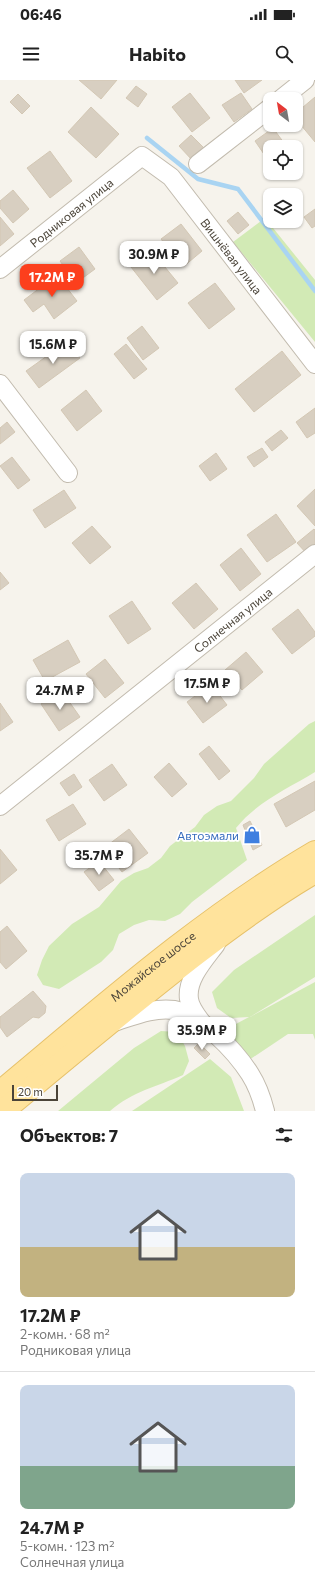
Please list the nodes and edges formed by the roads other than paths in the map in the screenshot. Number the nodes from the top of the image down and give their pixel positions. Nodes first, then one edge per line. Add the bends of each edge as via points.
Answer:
1 (305, 80) edge
2 (290, 92) edge
3 (263, 113) edge
4 (142, 156) joint
5 (198, 164) dead end
6 (0, 269) edge
7 (315, 364) edge
8 (0, 384) edge
9 (68, 473) dead end
10 (315, 554) edge
11 (0, 806) edge
12 (315, 852) edge
13 (315, 872) edge
14 (224, 933) junction
15 (109, 1024) junction
16 (202, 1024) junction
17 (0, 1092) edge
18 (3, 1111) edge
19 (265, 1111) edge

1 - 2 street
3 - 5 street
4 - 6 street, Родниковая улица
4 - 7 street, Вишнёвая улица via 171,177
8 - 9 street
10 - 11 street, Солнечная улица
12 - 17 main road, Можайское шоссе via 221,914
13 - 14 main road, Можайское шоссе via 269,900
14 - 15 main road, Можайское шоссе
14 - 16 street via 200,966 191,984 189,998 193,1011
15 - 16 street via 160,1009 175,1010
15 - 18 main road, Можайское шоссе
16 - 19 street via 235,1054 251,1075

